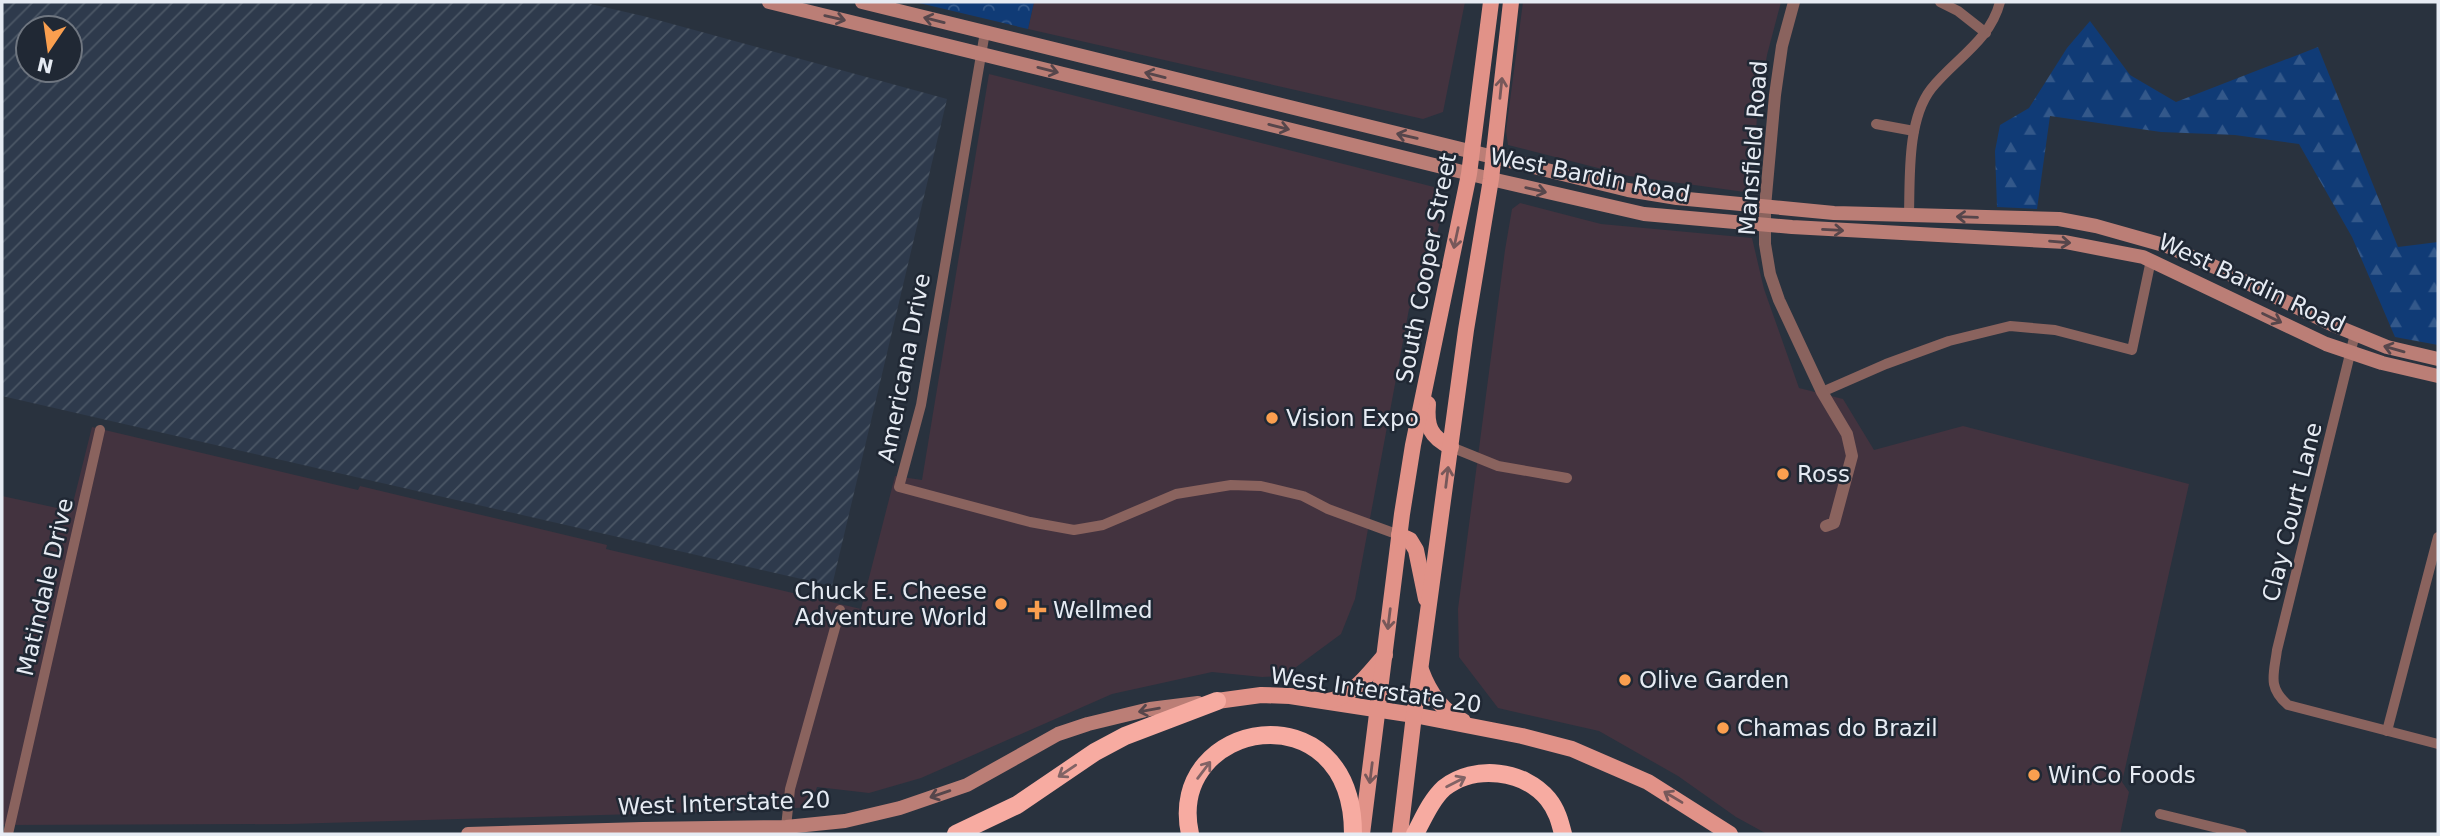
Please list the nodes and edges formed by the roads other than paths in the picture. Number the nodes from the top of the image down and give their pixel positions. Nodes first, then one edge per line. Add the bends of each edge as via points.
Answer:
1 (769, 2) edge
2 (862, 2) edge
3 (1491, 2) edge
4 (1511, 2) edge
5 (1794, 2) edge
6 (1940, 2) edge
7 (2000, 2) edge
8 (985, 32) junction
9 (1986, 33) junction
10 (982, 53) junction
11 (1221, 91) junction
12 (1217, 112) junction
13 (1876, 124) dead end
14 (1914, 131) junction
15 (1473, 151) junction
16 (1494, 156) junction
17 (1469, 174) junction
18 (1491, 180) junction
19 (1765, 207) junction
20 (1909, 215) junction
21 (1765, 225) junction
22 (2151, 260) junction
23 (2355, 334) junction
24 (2351, 354) junction
25 (1431, 356) junction
26 (2438, 359) edge
27 (2438, 376) edge
28 (1822, 392) junction
29 (100, 430) dead end
30 (1451, 447) junction
31 (1567, 478) dead end
32 (1826, 526) dead end
33 (1399, 535) junction
34 (2438, 537) edge
35 (1428, 608) junction
36 (840, 610) dead end
37 (1385, 655) junction
38 (1420, 666) junction
39 (1217, 701) junction
40 (1325, 702) junction
41 (1378, 711) junction
42 (1414, 715) junction
43 (1474, 727) junction
44 (2387, 731) junction
45 (2438, 744) edge
46 (2160, 814) dead end
47 (786, 827) junction
48 (8, 834) edge
49 (468, 834) edge
50 (956, 834) edge
51 (1190, 834) edge
52 (1353, 834) edge
53 (1362, 834) edge
54 (1400, 834) edge
55 (1415, 834) edge
56 (1563, 834) edge
57 (1730, 834) edge
58 (2242, 834) edge

1 -> 10 main road, West Bardin Road
8 -> 2 main road, West Bardin Road
3 - 15 main road, South Cooper Street
16 -> 4 main road, South Cooper Street
5 - 19 street, Mansfield Road via 1775,95
6 - 9 street
7 - 9 street
8 - 10 street, Americana Drive
11 -> 8 main road, West Bardin Road
9 - 14 street via 1930,90
10 -> 12 main road, West Bardin Road
10 - 33 street, Americana Drive via 921,405 900,487 1073,530 1103,525 1176,494 1231,485 1261,486 1303,496
11 - 12 main road
15 -> 11 main road, West Bardin Road
12 -> 17 main road, West Bardin Road
13 - 14 street
14 - 20 street
15 - 16 main road, West Bardin Road
15 - 17 main road, South Cooper Street
16 - 18 main road, South Cooper Street
16 - 19 main road, West Bardin Road via 1628,190
17 - 18 main road, West Bardin Road
17 -> 25 main road, South Cooper Street
18 -> 21 main road, West Bardin Road via 1644,214
18 - 30 main road, South Cooper Street
19 - 20 main road, West Bardin Road
19 - 21 street, Mansfield Road
23 -> 20 main road, West Bardin Road via 2167,246 2096,226 2059,219
21 -> 22 main road, West Bardin Road via 2065,242
21 - 28 street, Mansfield Road via 1770,274
22 -> 24 main road, West Bardin Road
22 - 28 street via 2132,350 2055,330 2010,326 1949,341
23 - 24 street, Clay Court Lane
26 -> 23 main road, West Bardin Road
24 - 27 main road, West Bardin Road
24 - 44 street, Clay Court Lane via 2277,650 2273,686 2288,705
25 - 30 main road via 1426,420 1431,434
25 - 33 main road, South Cooper Street
28 - 32 street, Mansfield Road via 1847,434 1852,456 1833,523
29 - 48 street, Matindale Drive
30 - 31 street via 1498,466
35 -> 30 main road, South Cooper Street
33 - 35 main road via 1410,540 1416,550
33 -> 37 main road, South Cooper Street
34 - 44 street
35 - 38 main road, South Cooper Street
36 - 47 street via 790,789
37 - 40 main road via 1354,689
37 - 41 main road, South Cooper Street
38 - 42 main road, South Cooper Street
38 - 43 main road via 1436,701
39 - 40 main road, West Interstate 20 via 1261,695
39 -> 47 main road, West Interstate 20 via 1150,709 1088,724 1058,734 968,785 845,821
39 -> 50 highway via 1095,751 1017,805
40 - 41 main road, West Interstate 20
41 - 42 main road, West Interstate 20
41 -> 53 main road, South Cooper Street
42 - 43 main road, West Interstate 20
42 - 54 main road, South Cooper Street
57 -> 43 main road, West Interstate 20 via 1648,782 1608,763 1572,749
44 - 45 street
46 - 58 street
47 - 49 main road, West Interstate 20
51 -> 52 highway via 1190,797 1205,766 1227,746 1266,734 1303,741 1333,764 1352,803
55 -> 56 highway via 1443,790 1474,774 1494,773 1527,782 1547,798

